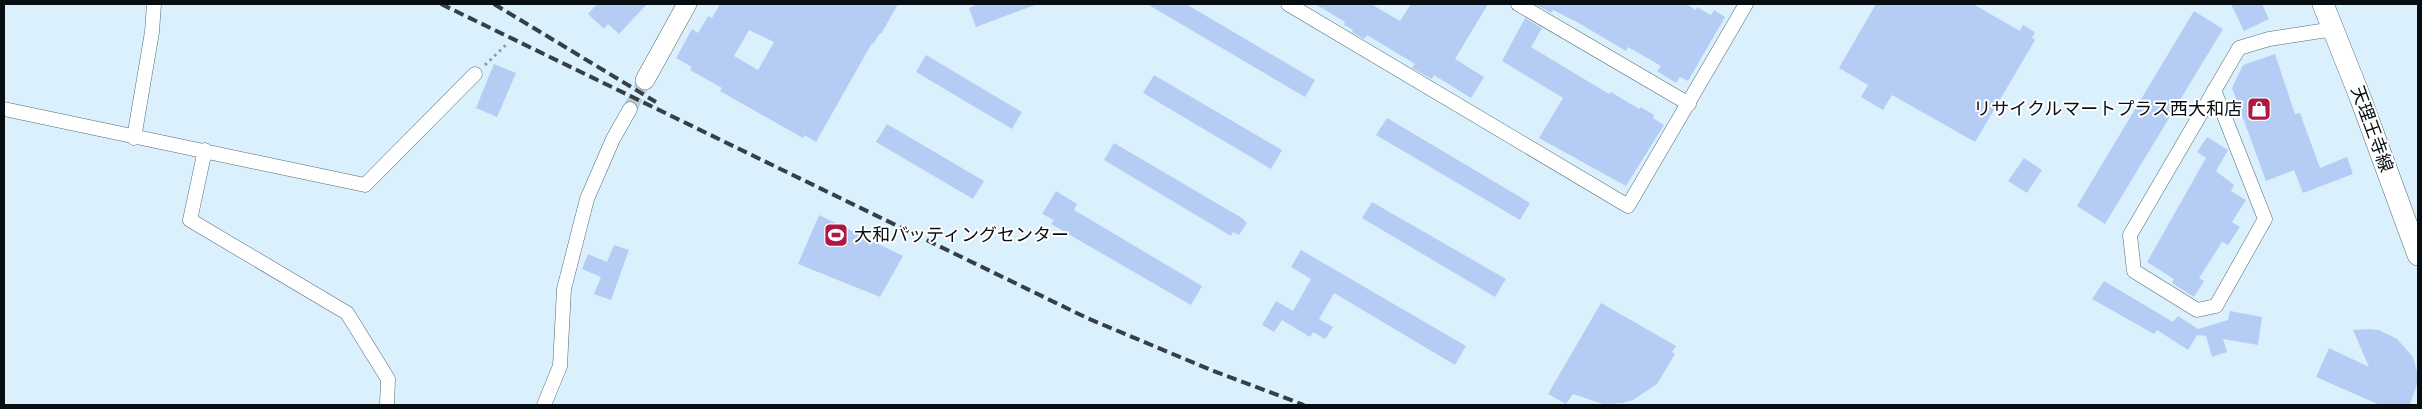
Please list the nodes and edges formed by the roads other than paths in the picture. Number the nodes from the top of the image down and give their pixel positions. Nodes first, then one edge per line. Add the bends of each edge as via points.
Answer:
1 (154, 4) edge
2 (687, 4) edge
3 (1288, 4) edge
4 (1518, 4) edge
5 (1746, 4) edge
6 (2323, 4) edge
7 (2334, 29) junction
8 (475, 74) road end
9 (645, 80) tunnel mouth
10 (2214, 90) junction
11 (1689, 104) junction
12 (4, 109) edge
13 (630, 109) tunnel mouth
14 (134, 138) junction
15 (205, 150) junction
16 (2418, 254) edge
17 (387, 405) edge
18 (544, 405) edge

1 - 14 street
2 - 9 street
3 - 11 street via 1628,206
4 - 11 street
5 - 11 street
6 - 7 main road, 天理王寺線
7 - 10 street via 2269,39 2239,48
7 - 16 main road, 天理王寺線
8 - 15 street via 365,185
10 - 10 street via 2265,219 2216,306 2197,310 2134,271 2130,235
12 - 14 street
13 - 18 street via 587,199 564,289 560,366
14 - 15 street
15 - 17 street via 190,220 347,313 388,379

